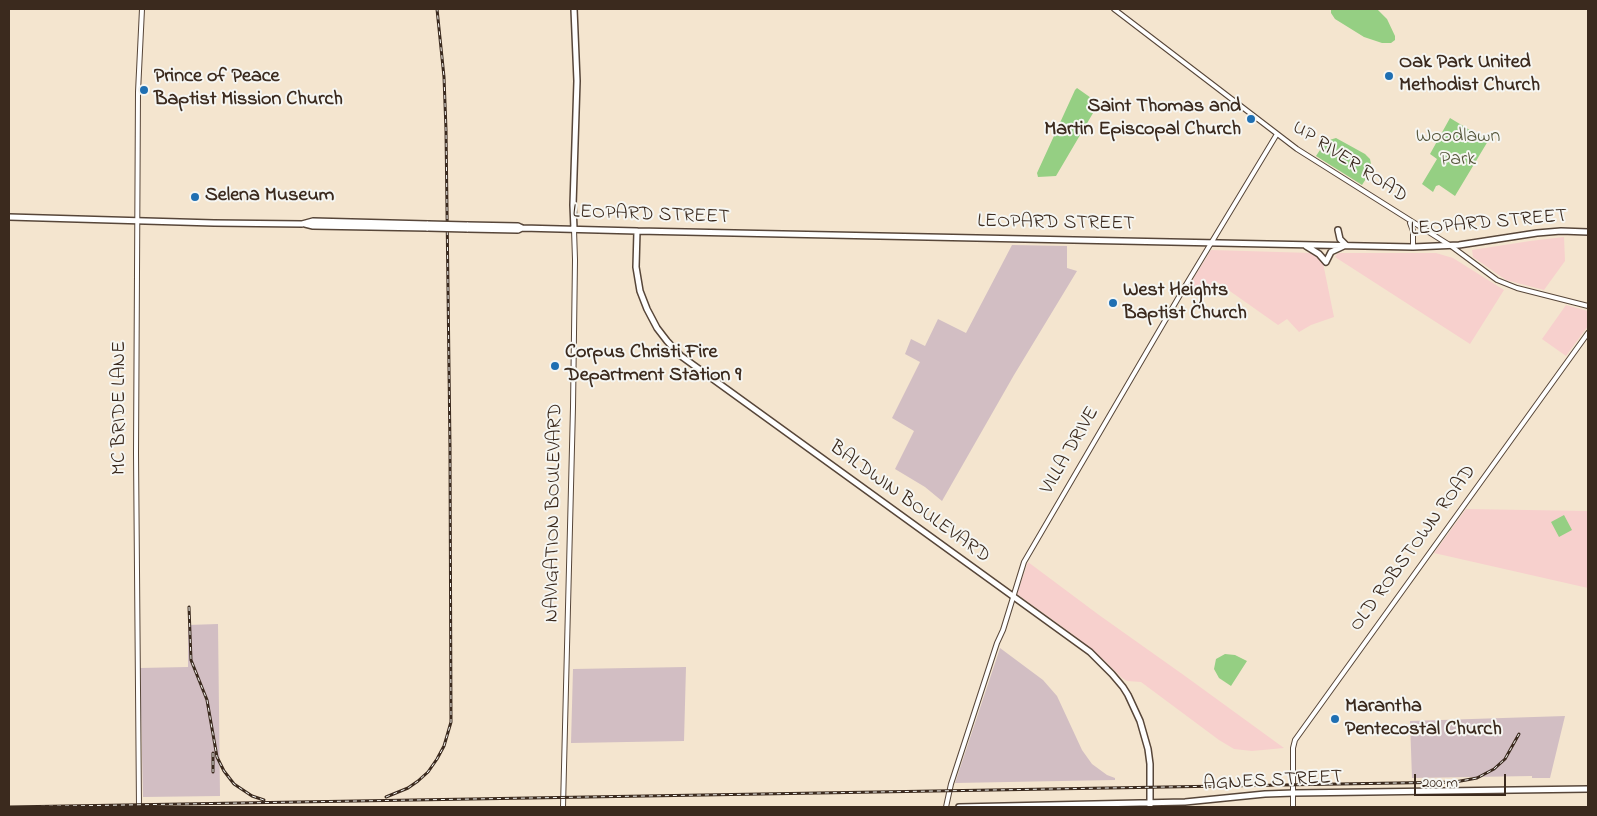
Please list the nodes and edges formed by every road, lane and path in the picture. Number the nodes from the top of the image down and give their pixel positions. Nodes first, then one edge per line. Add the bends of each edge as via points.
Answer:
1 (142, 9) edge
2 (574, 9) edge
3 (1114, 9) edge
4 (1278, 134) junction
5 (9, 217) edge
6 (1407, 219) junction
7 (138, 221) junction
8 (574, 229) junction
9 (1338, 230) dead end
10 (638, 232) junction
11 (1588, 232) edge
12 (1211, 243) junction
13 (1304, 245) junction
14 (1346, 246) junction
15 (1451, 246) junction
16 (1413, 247) junction
17 (1588, 306) edge
18 (1588, 332) edge
19 (1013, 597) junction
20 (1588, 788) edge
21 (1294, 793) junction
22 (1150, 805) edge
23 (139, 807) edge
24 (563, 807) edge
25 (946, 807) edge
26 (959, 807) edge
27 (1293, 807) edge

1 - 7 street, MC BRIDE LANE
2 - 8 main road, NAVIGATION BOULEVARD via 577,81
3 - 4 street, UP RIVER ROAD
4 - 6 street, UP RIVER ROAD
4 - 12 street, VILLA DRIVE
5 - 7 main road, LEOPARD STREET
6 - 15 street, UP RIVER ROAD
6 - 16 street via 1412,225
7 - 8 main road, LEOPARD STREET, bridge
7 - 23 street, MC BRIDE LANE
8 - 10 main road, LEOPARD STREET
8 - 24 street, NAVIGATION BOULEVARD
9 - 14 main road
10 - 12 main road, LEOPARD STREET
10 - 19 main road, BALDWIN BOULEVARD via 636,267 640,291 657,328 681,356
11 - 15 main road, LEOPARD STREET via 1537,233
12 - 13 main road, LEOPARD STREET
12 - 19 street, VILLA DRIVE via 1024,562
13 - 14 main road, LEOPARD STREET
13 - 14 main road via 1326,262 1332,252
14 - 16 main road, LEOPARD STREET
15 - 16 main road, LEOPARD STREET
15 - 17 street, UP RIVER ROAD via 1497,280
18 - 21 street, OLD ROBSTOWN ROAD via 1295,740
19 - 22 main road, BALDWIN BOULEVARD via 1090,652 1123,686 1140,721 1148,749
19 - 25 street, VILLA DRIVE
20 - 21 main road, AGNES STREET
21 - 22 main road, AGNES STREET
21 - 27 street, OLD ROBSTOWN ROAD
22 - 26 main road, AGNES STREET

